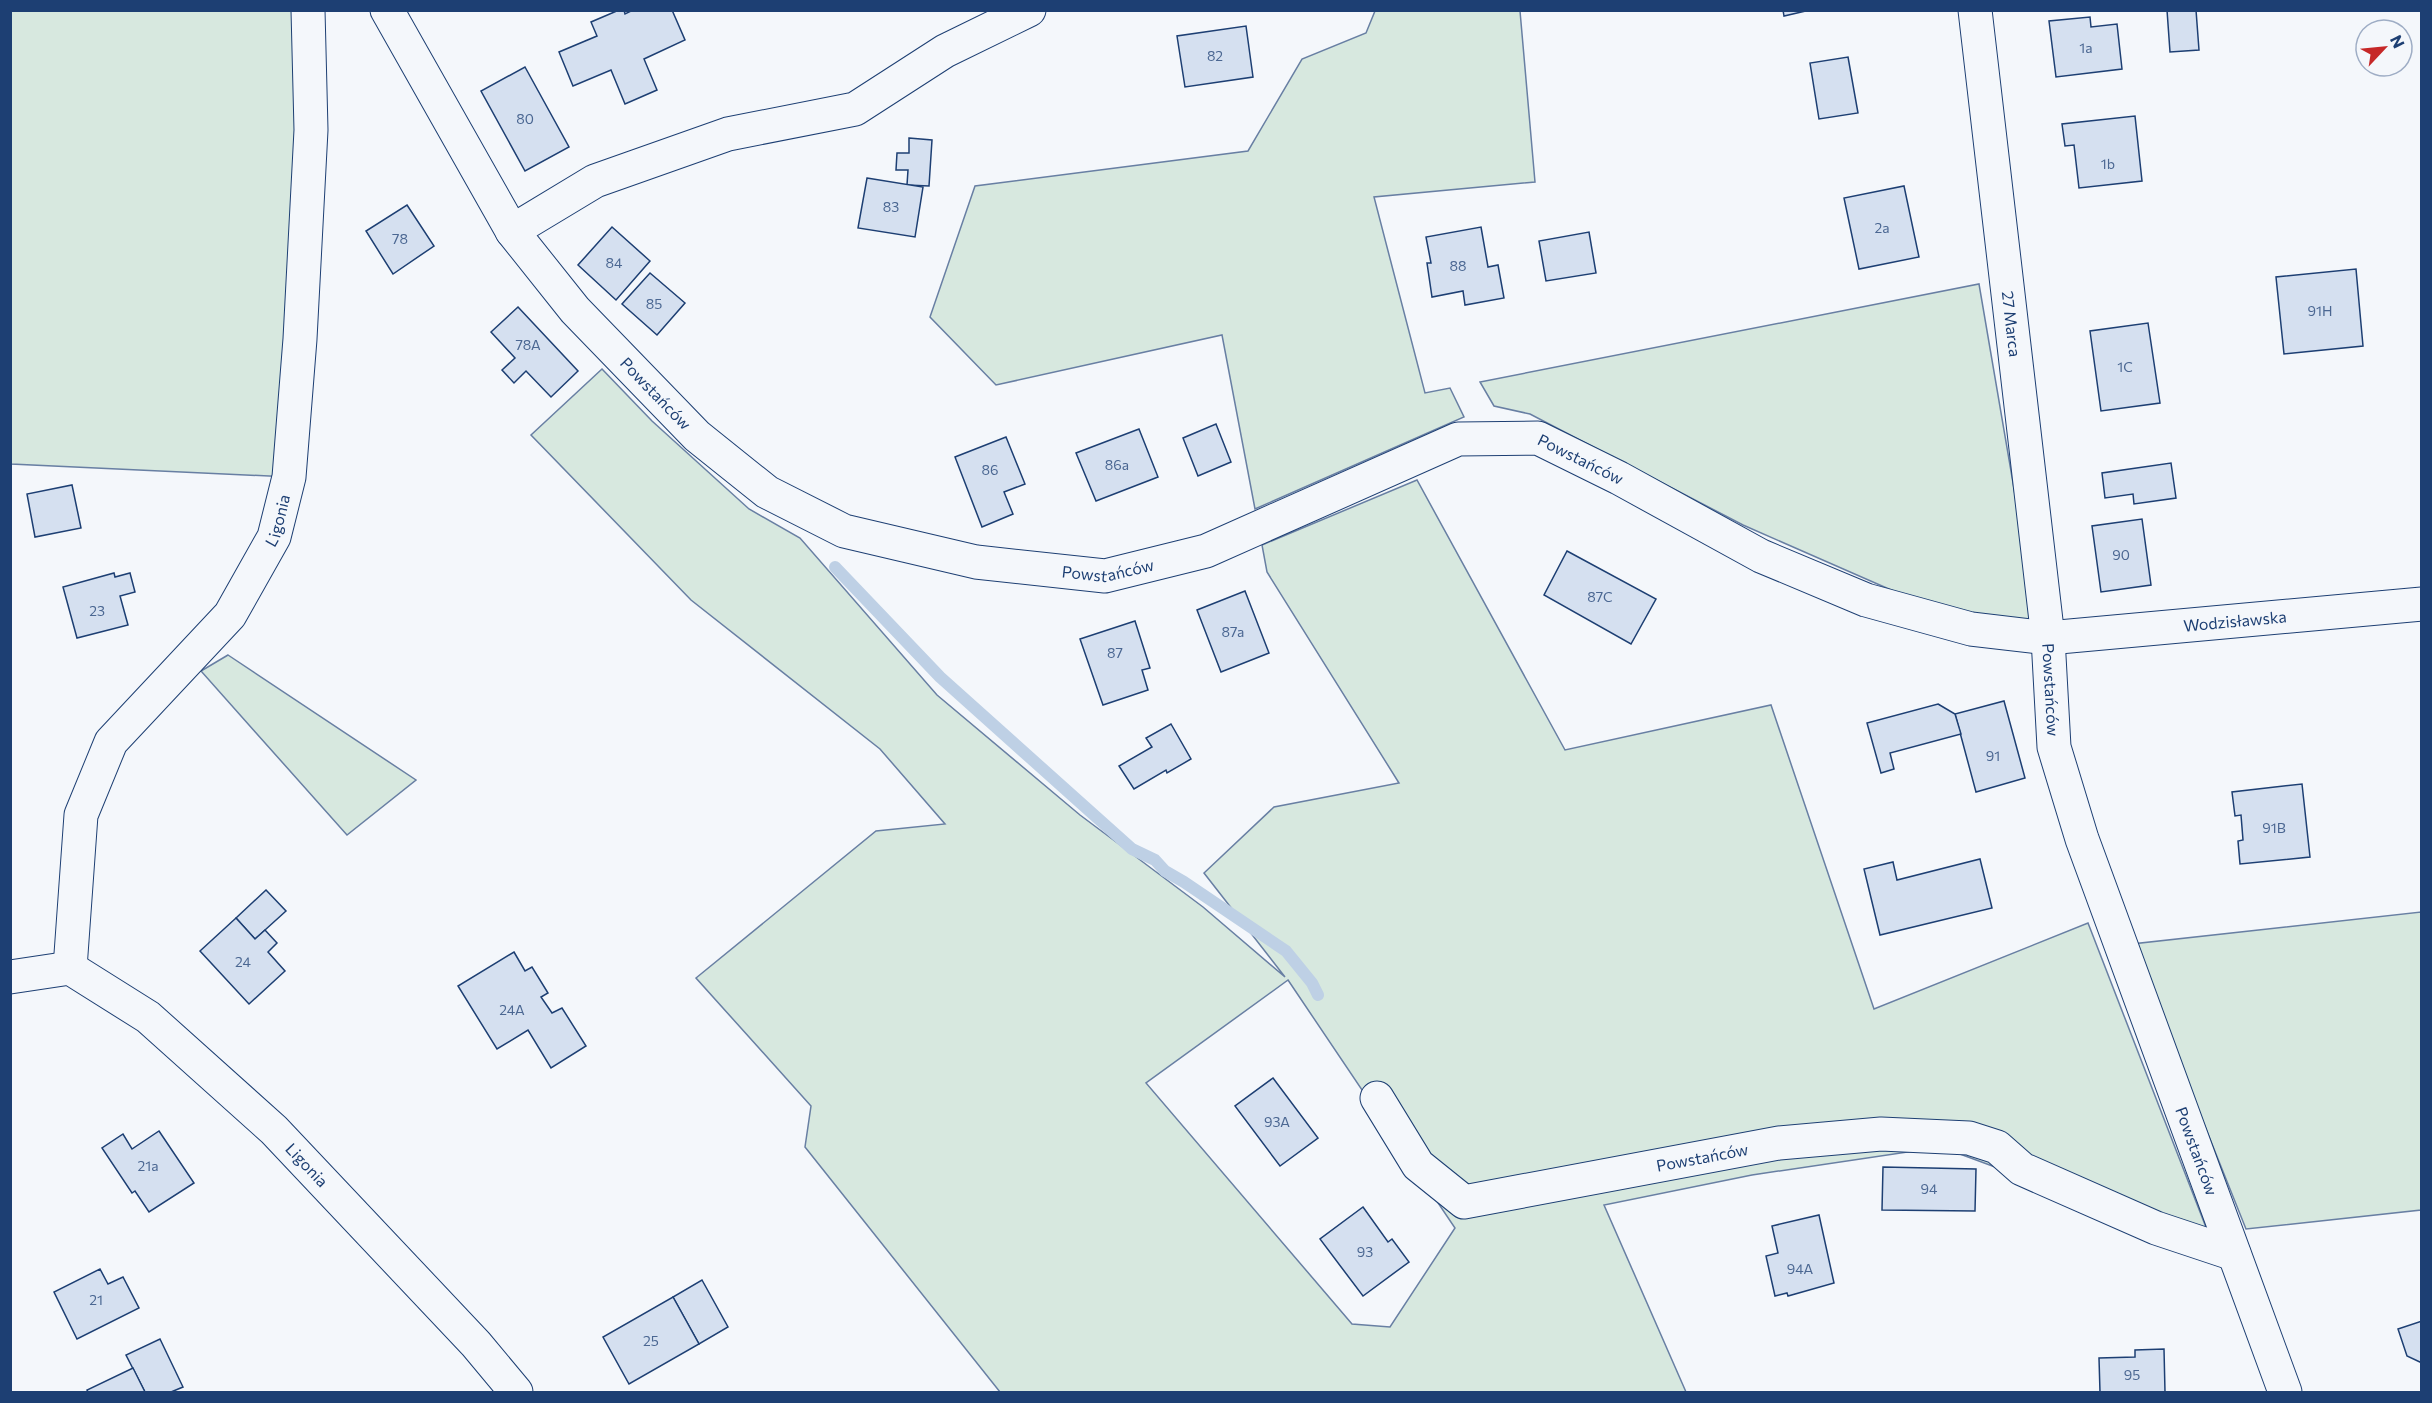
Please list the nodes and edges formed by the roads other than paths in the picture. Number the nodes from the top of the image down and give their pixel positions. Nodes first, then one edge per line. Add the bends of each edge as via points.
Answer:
1 (308, 10) edge
2 (387, 10) edge
3 (1029, 10) edge
4 (1975, 10) edge
5 (512, 231) junction
6 (2421, 604) edge
7 (2048, 638) junction
8 (70, 968) junction
9 (10, 977) edge
10 (1377, 1098) dead end
11 (2234, 1254) junction
12 (516, 1392) edge
13 (2285, 1392) edge

1 - 8 street, Ligonia via 311,130 289,477 274,537 230,615 111,742 81,814
2 - 5 street, Powstańców
3 - 5 street via 945,51 855,109 728,134 595,181
4 - 7 street, 27 Marca
5 - 7 street, Powstańców via 575,310 697,436 768,492 844,531 976,562 1105,576 1206,551 1458,439 1538,438 1761,556 1866,600 1971,629
6 - 7 street, Wodzisławska
7 - 11 street, Powstańców via 2054,747 2082,839
8 - 9 street
8 - 12 street, Ligonia via 148,1017 274,1130 476,1344
10 - 11 street, Powstańców via 1418,1165 1464,1202 1779,1143 1881,1134 1969,1138 1997,1147 2022,1169 2156,1228
11 - 13 street, Powstańców

